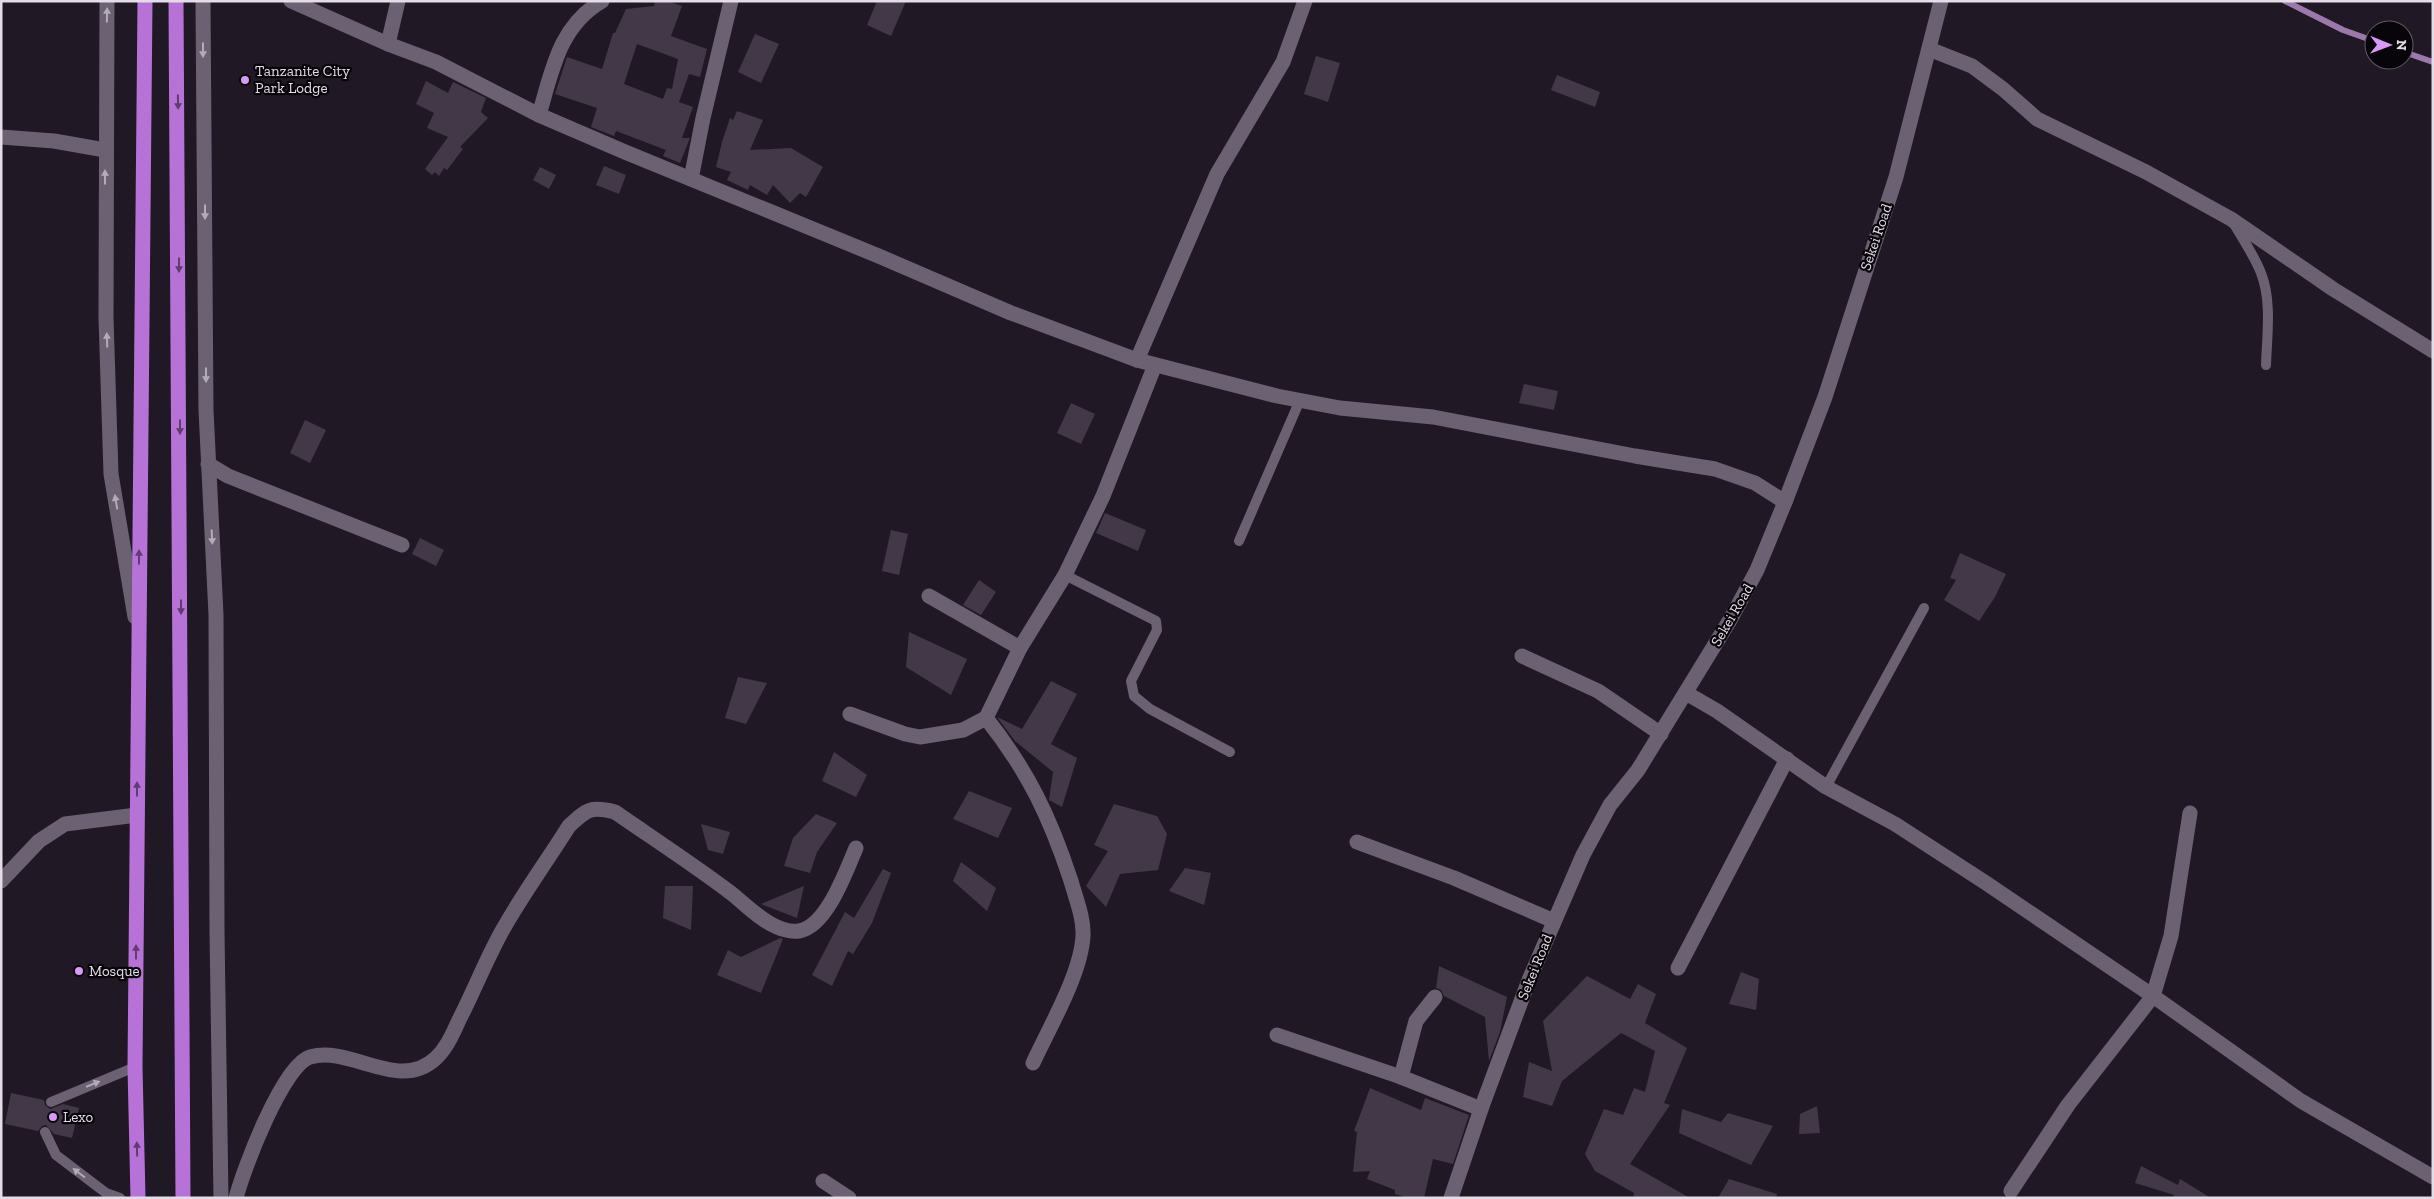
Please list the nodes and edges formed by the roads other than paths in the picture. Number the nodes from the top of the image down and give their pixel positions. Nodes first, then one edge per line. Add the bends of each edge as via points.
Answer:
1 (107, 1) edge
2 (145, 1) edge
3 (176, 1) edge
4 (203, 1) edge
5 (291, 1) edge
6 (398, 1) edge
7 (602, 1) edge
8 (731, 1) edge
9 (1305, 1) edge
10 (1941, 1) edge
11 (388, 44) junction
12 (1928, 49) junction
13 (539, 115) junction
14 (1, 137) edge
15 (105, 150) junction
16 (691, 179) junction
17 (2231, 219) junction
18 (2433, 350) edge
19 (1137, 360) junction
20 (1155, 365) junction
21 (2266, 365) dead end
22 (1300, 400) junction
23 (208, 464) junction
24 (1785, 502) junction
25 (1239, 541) dead end
26 (402, 545) dead end
27 (1065, 575) junction
28 (929, 596) dead end
29 (1924, 608) dead end
30 (139, 636) junction
31 (1020, 648) junction
32 (1522, 656) dead end
33 (1686, 693) junction
34 (850, 714) dead end
35 (986, 718) junction
36 (1661, 734) junction
37 (1230, 752) dead end
38 (1787, 759) junction
39 (1826, 787) junction
40 (2190, 814) dead end
41 (137, 815) junction
42 (1357, 842) dead end
43 (856, 848) dead end
44 (1, 882) edge
45 (1554, 921) junction
46 (1678, 968) dead end
47 (2153, 996) junction
48 (1435, 997) dead end
49 (1278, 1035) dead end
50 (1033, 1063) dead end
51 (135, 1067) junction
52 (1401, 1077) junction
53 (51, 1102) dead end
54 (1481, 1109) junction
55 (45, 1132) dead end
56 (2433, 1177) edge
57 (823, 1181) dead end
58 (2011, 1191) dead end
59 (120, 1198) edge
60 (138, 1198) edge
61 (183, 1198) edge
62 (221, 1198) edge
63 (236, 1198) edge
64 (849, 1198) edge
65 (1451, 1198) edge

15 -> 1 street
30 -> 2 highway
3 -> 61 highway
4 -> 23 street
5 - 11 street
6 - 11 street
7 - 13 street via 583,13 566,35
8 - 16 street
9 - 19 street via 1283,62 1217,174
10 - 12 street, Sekei Road
11 - 13 street via 436,62
12 - 17 street via 1972,66 2037,119 2146,172
12 - 24 street, Sekei Road via 1896,177 1825,397
13 - 16 street
14 - 15 street via 54,141
30 -> 15 street via 111,474
16 - 19 street via 1011,313
17 - 18 street via 2333,289
17 - 21 lane via 2261,273 2268,326
19 - 20 street
20 - 22 street
20 - 27 street via 1103,496
22 - 24 street via 1340,408 1442,418 1715,469 1755,483
22 - 25 lane
23 - 26 street via 228,476
23 -> 62 street via 216,615 216,931
24 - 33 street, Sekei Road via 1757,570
27 - 31 street
27 - 37 lane via 1156,621 1157,630 1131,681 1134,696 1150,709
28 - 31 street
29 - 39 lane
41 -> 30 highway
31 - 35 street
32 - 36 street via 1598,691
33 - 36 street, Sekei Road
33 - 38 street
34 - 35 street via 920,737 963,730
35 - 50 street via 1012,751 1042,804 1059,843 1080,910 1083,936 1076,968
36 - 45 street, Sekei Road via 1610,805 1583,855
38 - 39 street
38 - 46 street
39 - 47 street via 1895,824
40 - 47 street via 2171,936
41 - 44 street via 66,824 39,841
51 -> 41 highway
42 - 45 street via 1454,878
43 - 63 street via 823,915 806,928 790,931 758,916 731,893 615,812 596,808 584,812 569,826 503,930 449,1040 437,1057 416,1069 399,1071 325,1054 308,1057 297,1064 255,1143
45 - 54 street, Sekei Road
47 - 56 street via 2301,1101
47 - 58 street via 2068,1106
48 - 52 street via 1416,1021
49 - 52 street
53 -> 51 lane
60 -> 51 highway
52 - 54 street
54 - 65 street, Sekei Road
59 -> 55 lane via 106,1194 56,1155
57 - 64 street

